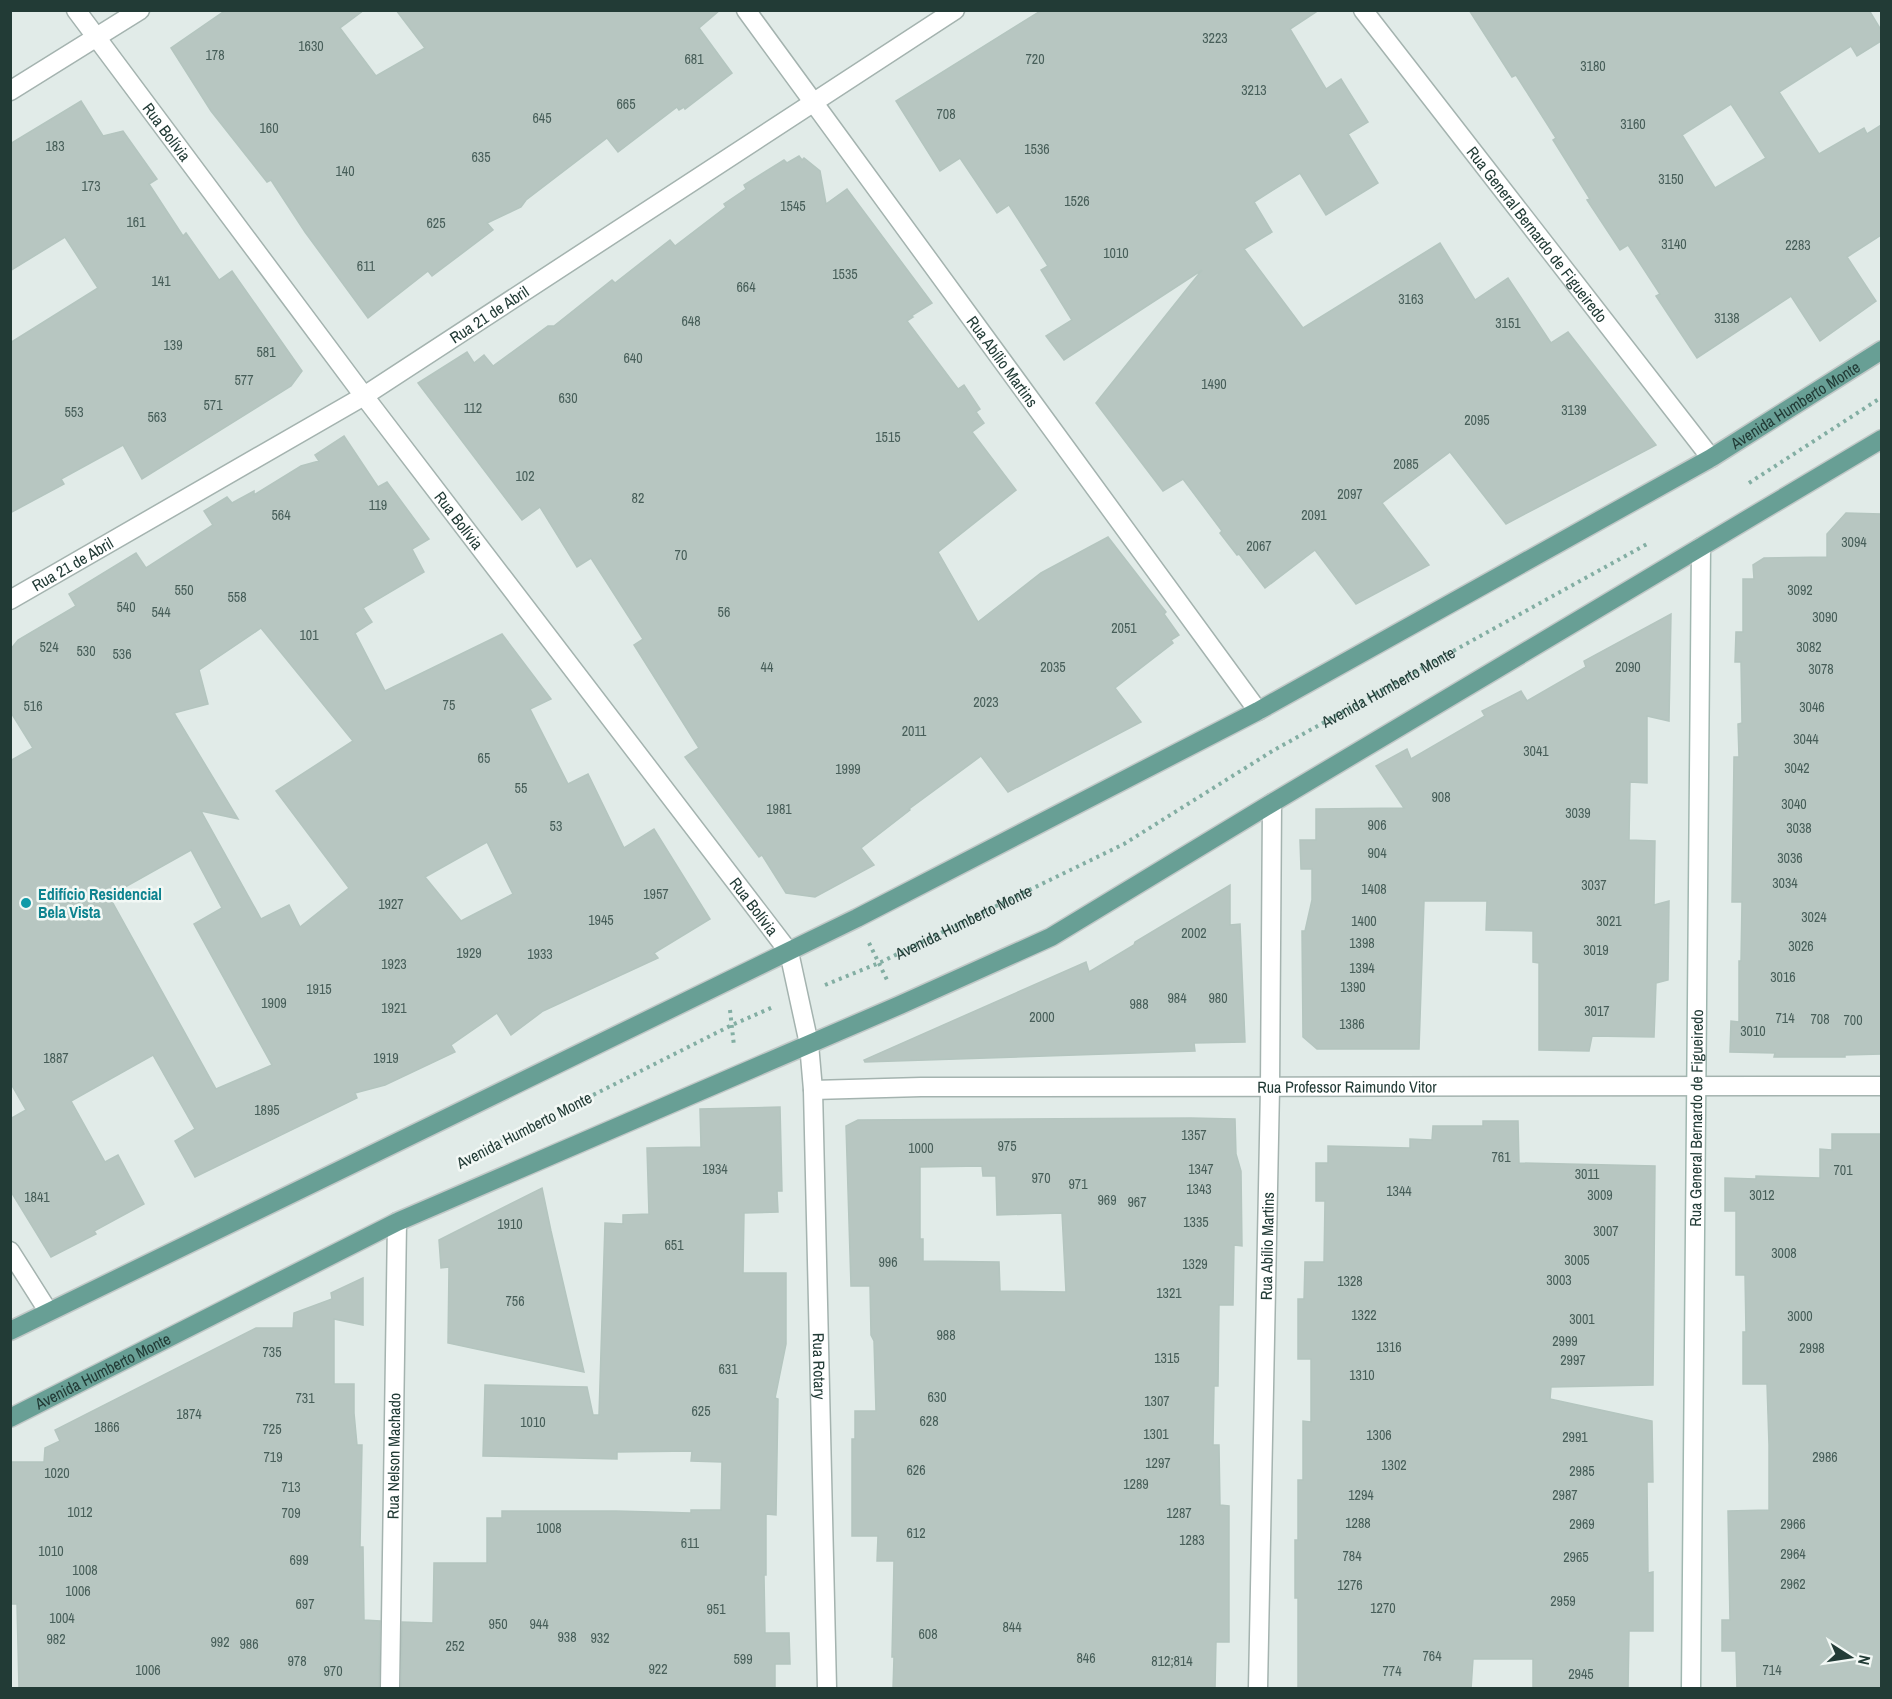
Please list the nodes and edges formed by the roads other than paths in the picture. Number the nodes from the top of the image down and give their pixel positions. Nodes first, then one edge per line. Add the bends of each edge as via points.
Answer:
1 (76, 10) edge
2 (140, 10) edge
3 (746, 10) edge
4 (955, 10) edge
5 (1363, 10) edge
6 (97, 37) junction
7 (10, 91) edge
8 (813, 102) junction
9 (1881, 350) edge
10 (364, 396) junction
11 (1881, 439) edge
12 (1711, 458) junction
13 (1701, 547) junction
14 (10, 600) edge
15 (1258, 711) junction
16 (1272, 803) junction
17 (789, 952) junction
18 (809, 1044) junction
19 (1696, 1086) junction
20 (1881, 1086) edge
21 (1270, 1088) junction
22 (813, 1090) junction
23 (397, 1222) junction
24 (10, 1251) edge
25 (48, 1311) junction
26 (10, 1331) edge
27 (10, 1418) edge
28 (390, 1689) edge
29 (826, 1689) edge
30 (1258, 1689) edge
31 (1691, 1689) edge

1 - 6 street, Rua Bolívia
2 - 6 street
3 - 8 street, Rua Abílio Martins
4 - 8 street, Rua 21 de Abril
5 - 12 street, Rua General Bernardo de Figueiredo
6 - 7 street
6 - 10 street, Rua Bolívia
8 - 10 street, Rua 21 de Abril
8 - 15 street, Rua Abílio Martins
9 - 12 main road, Avenida Humberto Monte
10 - 14 street, Rua 21 de Abril
10 - 17 street, Rua Bolívia
11 - 13 main road, Avenida Humberto Monte
12 - 15 main road, Avenida Humberto Monte
13 - 16 main road, Avenida Humberto Monte
13 - 19 street, Rua General Bernardo de Figueiredo
15 - 17 main road, Avenida Humberto Monte
16 - 18 main road, Avenida Humberto Monte via 1050,937
16 - 21 street, Rua Abílio Martins
17 - 18 street, Rua Bolívia
17 - 25 main road, Avenida Humberto Monte
18 - 22 street, Rua Rotary
18 - 23 main road, Avenida Humberto Monte
19 - 20 street, Rua Professor Raimundo Vitor
19 - 21 street, Rua Professor Raimundo Vitor
19 - 31 street, Rua General Bernardo de Figueiredo
21 - 22 street, Rua Professor Raimundo Vitor
21 - 30 street, Rua Abílio Martins
22 - 29 street, Rua Rotary
23 - 27 main road, Avenida Humberto Monte
23 - 28 street, Rua Nelson Machado
24 - 25 street
25 - 26 main road, Avenida Humberto Monte

